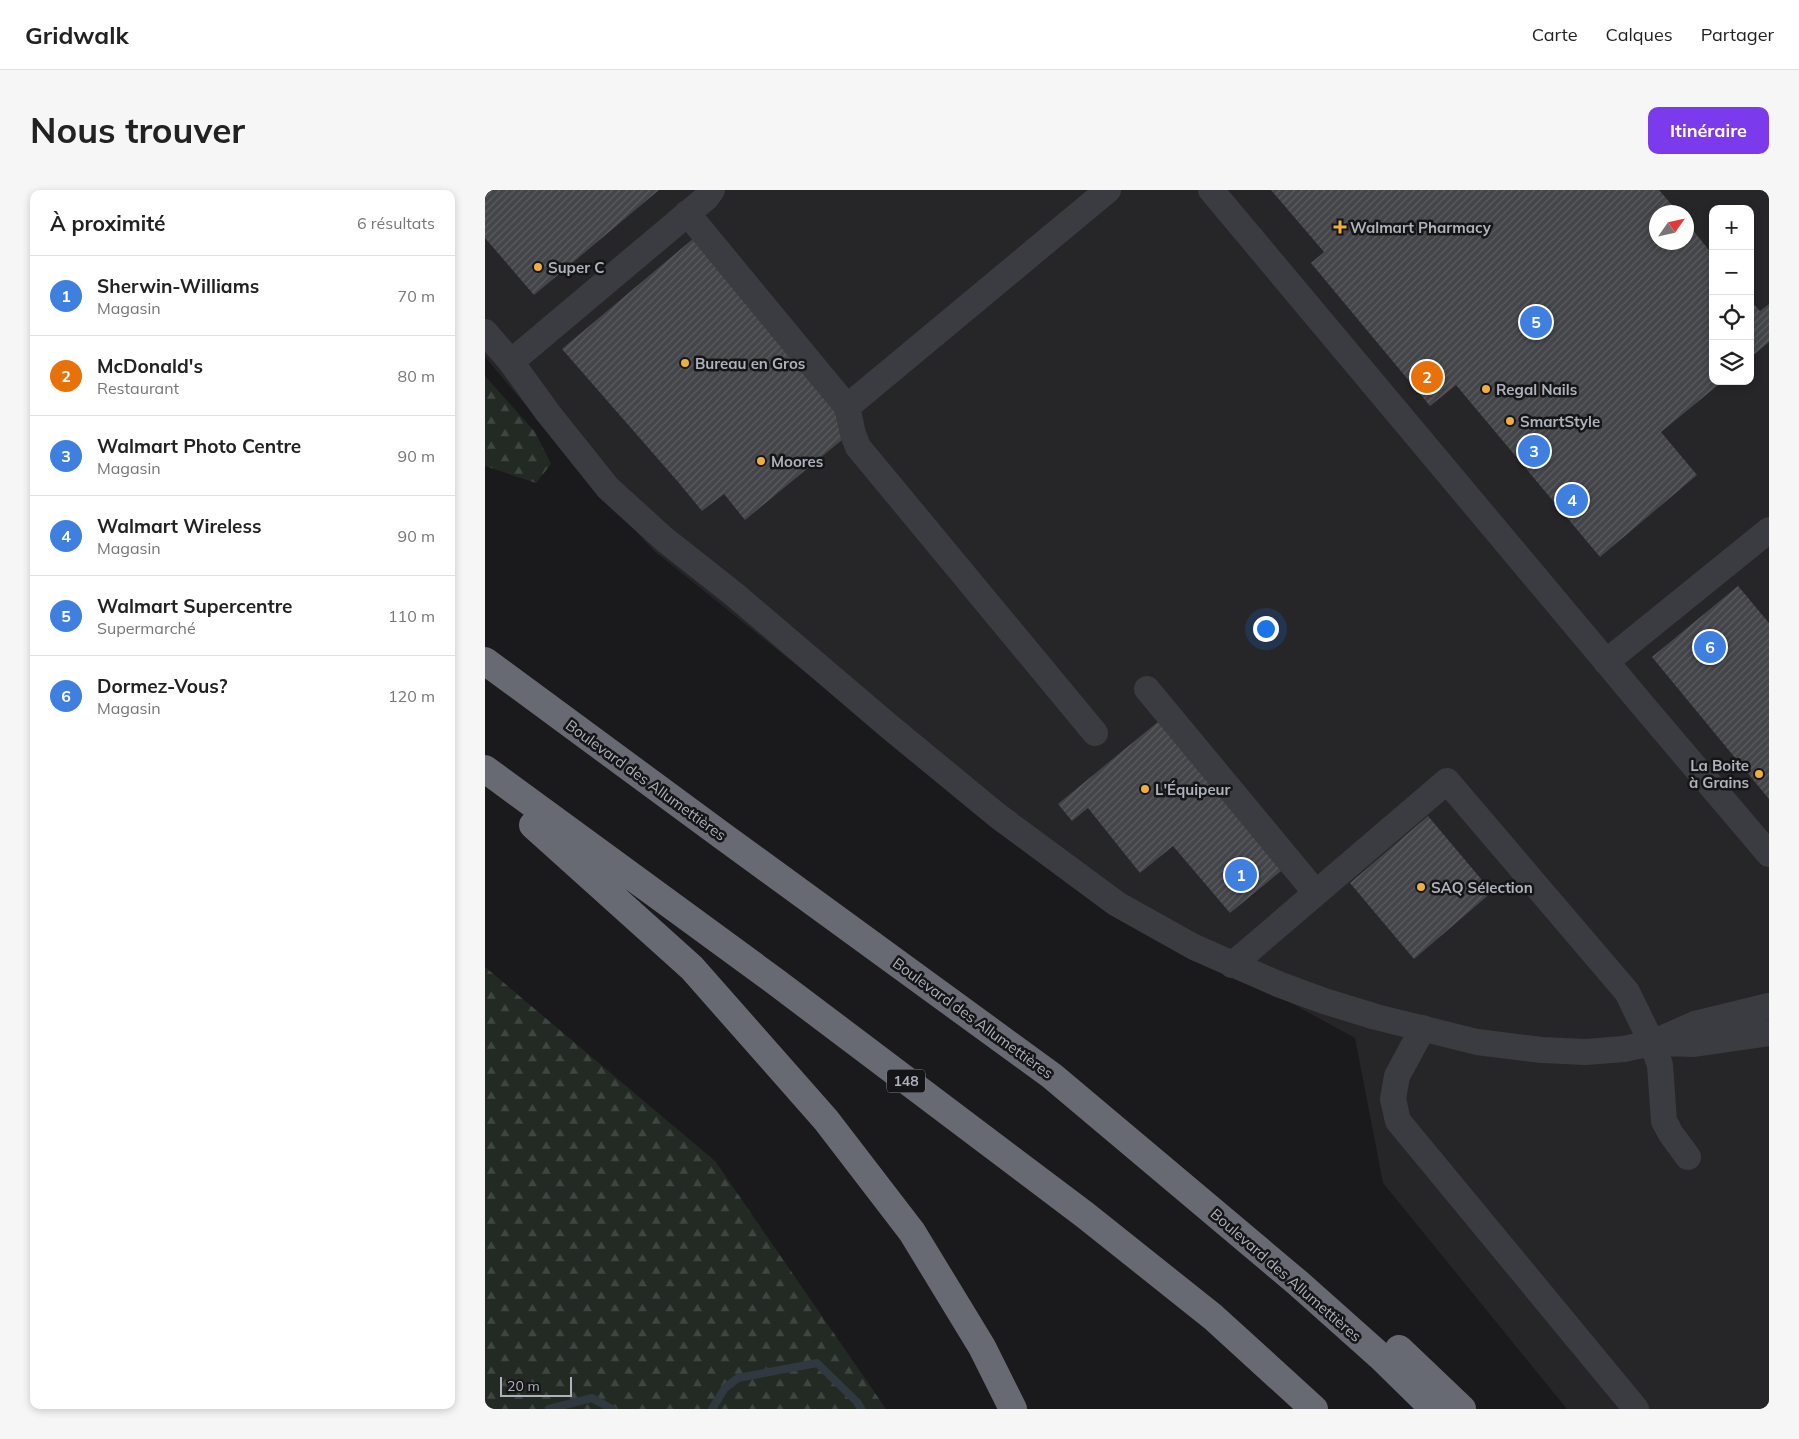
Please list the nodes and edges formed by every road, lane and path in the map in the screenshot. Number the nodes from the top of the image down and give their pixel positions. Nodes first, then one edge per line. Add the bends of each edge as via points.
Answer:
1 (712, 190) edge
2 (1108, 190) edge
3 (1211, 190) edge
4 (687, 213) junction
5 (485, 332) edge
6 (511, 362) junction
7 (847, 407) junction
8 (1769, 530) edge
9 (485, 661) edge
10 (1606, 662) junction
11 (1147, 689) dead end
12 (1095, 733) dead end
13 (485, 770) edge
14 (485, 787) edge
15 (1769, 854) edge
16 (1316, 893) junction
17 (1232, 965) junction
18 (1769, 1006) edge
19 (1423, 1028) junction
20 (1769, 1033) edge
21 (1652, 1043) junction
22 (1052, 1076) junction
23 (1688, 1157) dead end
24 (1013, 1409) edge
25 (1314, 1409) edge
26 (1434, 1409) edge
27 (1462, 1409) edge
28 (1636, 1409) edge

1 - 4 lane
2 - 7 lane
3 - 10 lane
4 - 6 lane
4 - 7 lane
5 - 6 lane
6 - 17 lane via 608,488 664,539 998,816 1117,904 1194,948
7 - 12 lane via 858,447
8 - 10 lane
9 - 22 highway, Boulevard des Allumettières
10 - 15 lane
11 - 16 lane
13 - 25 highway, 148 via 776,982 1085,1215 1213,1317
14 - 24 highway via 545,834 692,968 826,1120 912,1232 982,1347
16 - 17 lane
16 - 21 lane via 1447,781 1627,992
17 - 19 lane via 1324,1001
18 - 21 lane via 1695,1024
19 - 21 lane via 1477,1042 1542,1050 1586,1052
19 - 28 lane via 1397,1076 1393,1099 1398,1121
20 - 21 lane via 1694,1044
21 - 23 lane via 1661,1065 1664,1121
22 - 26 highway, Boulevard des Allumettières via 1298,1282
22 - 27 highway via 1351,1307

